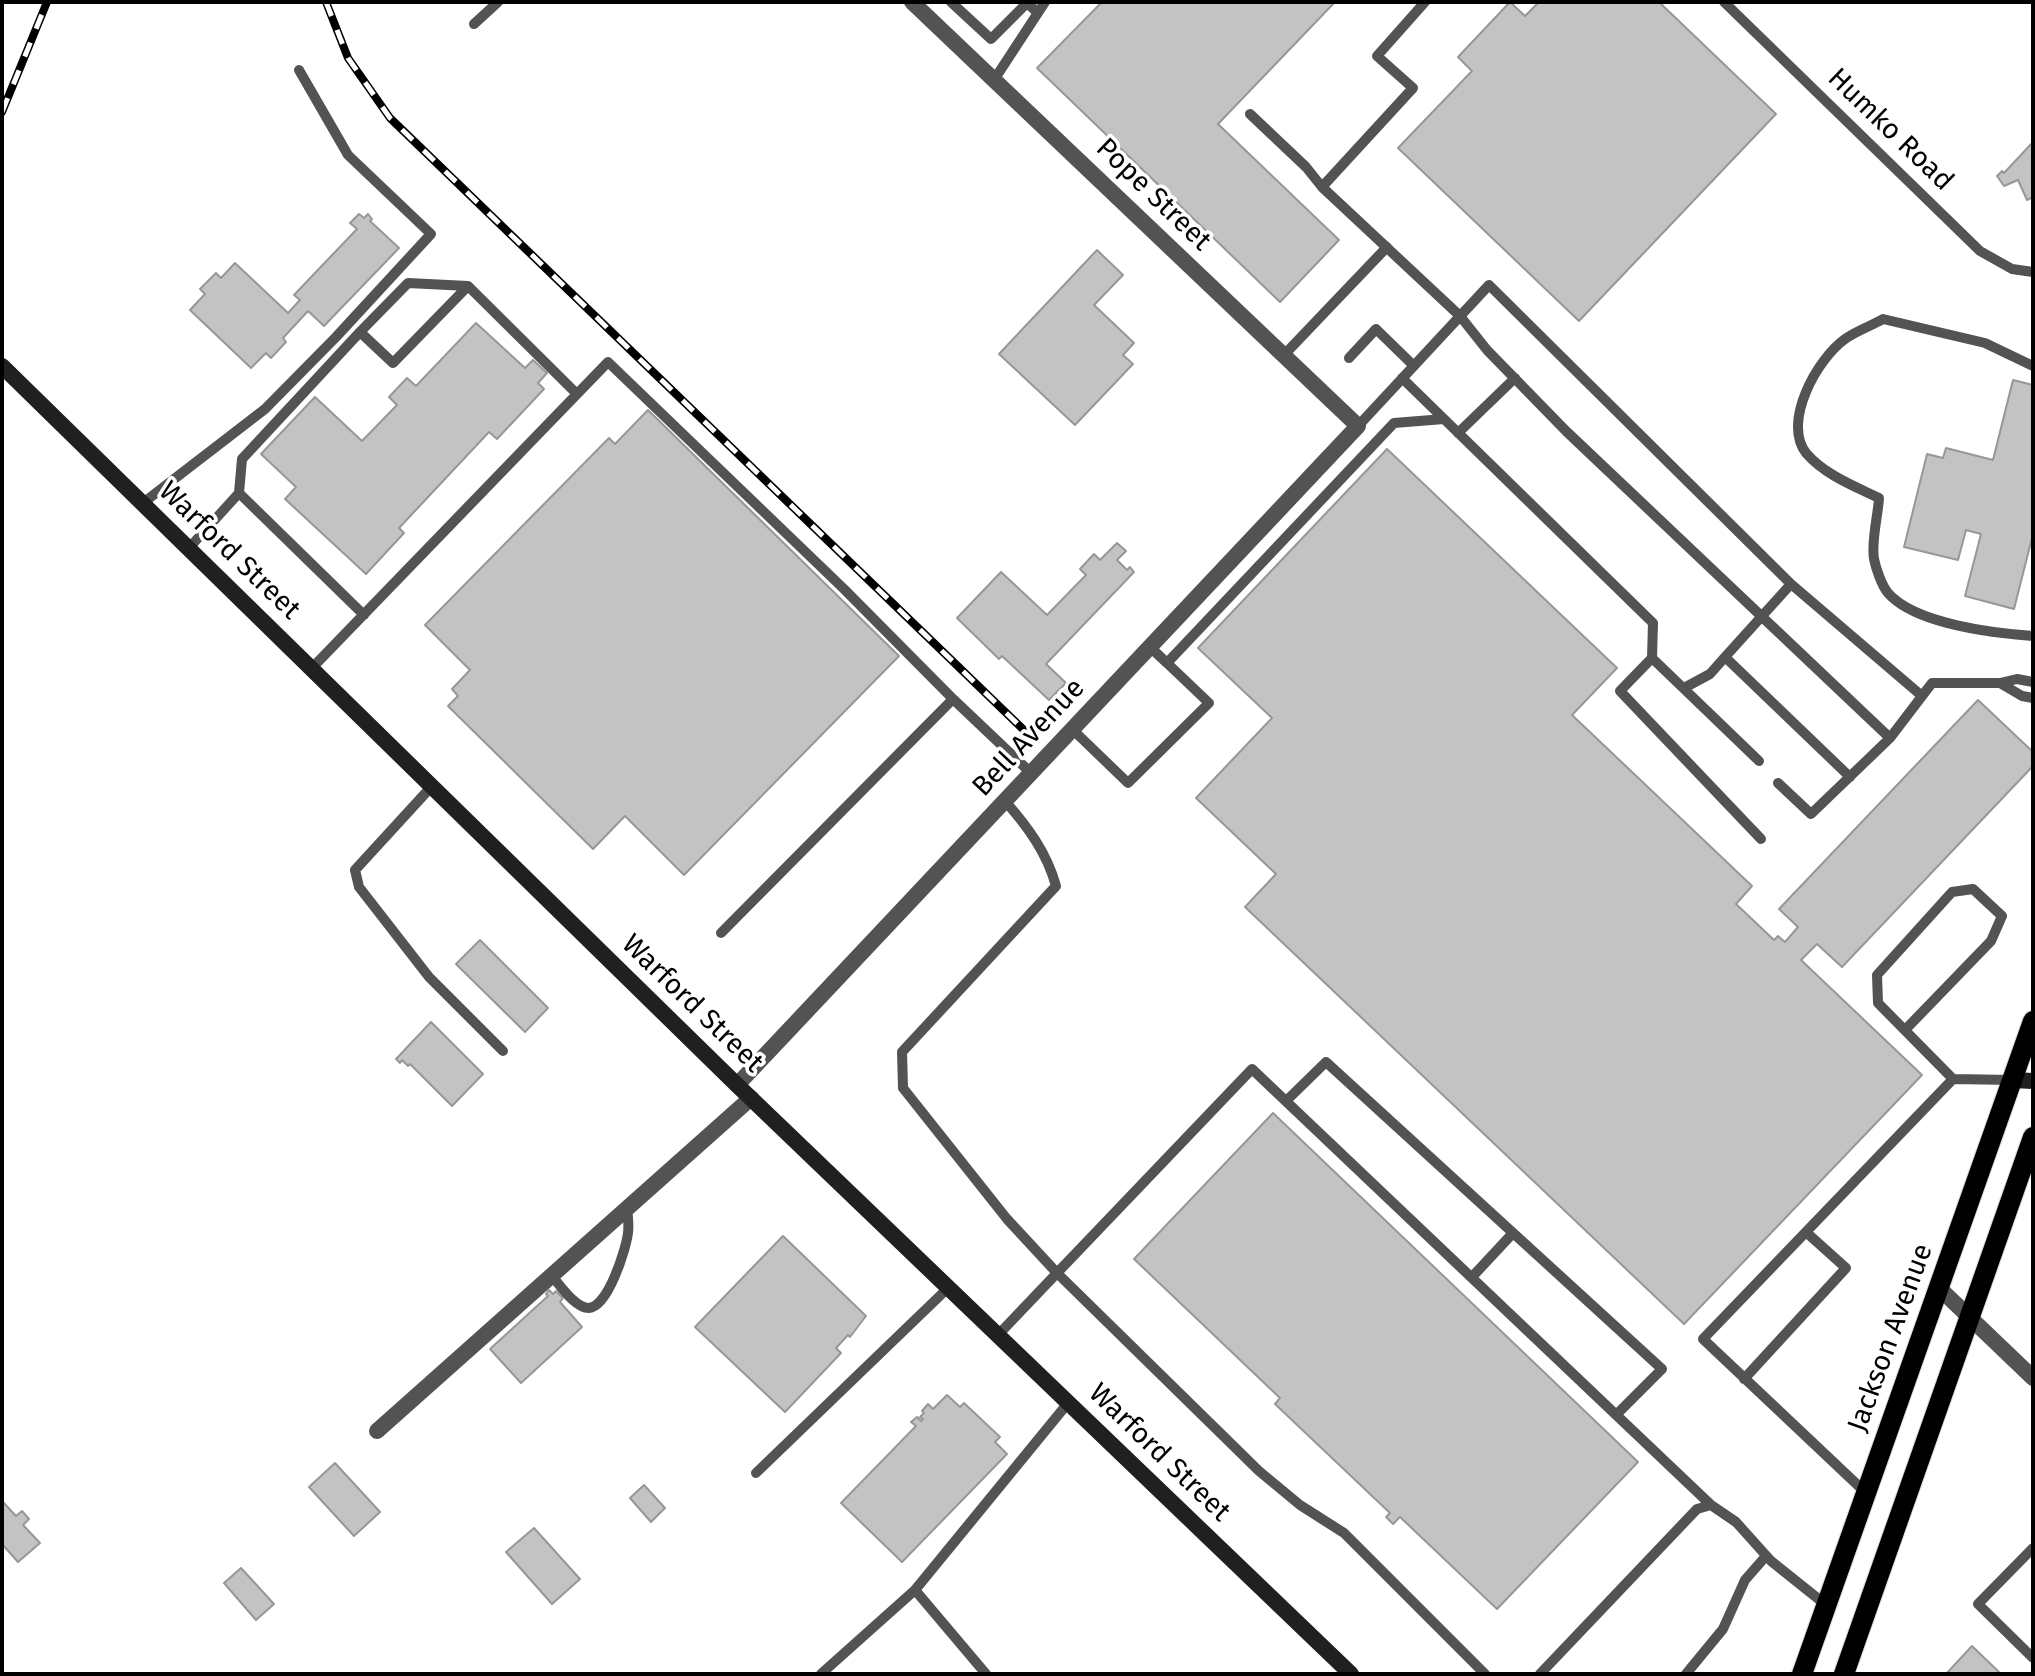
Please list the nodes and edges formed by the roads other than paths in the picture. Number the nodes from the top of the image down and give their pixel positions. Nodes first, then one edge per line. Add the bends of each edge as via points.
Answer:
1 (498, 2) edge
2 (912, 2) edge
3 (951, 2) edge
4 (1027, 2) edge
5 (1045, 2) edge
6 (1425, 2) edge
7 (1724, 2) edge
8 (1037, 12) junction
9 (474, 24) dead end
10 (299, 70) dead end
11 (994, 80) junction
12 (1250, 114) dead end
13 (1322, 187) junction
14 (1387, 247) junction
15 (2033, 272) edge
16 (468, 286) junction
17 (1460, 316) junction
18 (360, 332) junction
19 (1284, 355) junction
20 (1349, 358) dead end
21 (2, 366) edge
22 (1414, 366) junction
23 (2033, 366) edge
24 (1402, 378) junction
25 (1515, 378) junction
26 (577, 394) junction
27 (1444, 419) junction
28 (1358, 426) junction
29 (1458, 433) junction
30 (239, 493) junction
31 (143, 503) junction
32 (189, 548) junction
33 (1791, 584) junction
34 (364, 615) junction
35 (1761, 617) junction
36 (2033, 636) edge
37 (1150, 647) junction
38 (1725, 657) junction
39 (1652, 658) junction
40 (1167, 663) junction
41 (312, 668) junction
42 (2033, 682) edge
43 (2000, 683) junction
44 (1684, 688) junction
45 (1922, 696) junction
46 (2033, 698) edge
47 (953, 699) junction
48 (1072, 729) junction
49 (1890, 738) junction
50 (1759, 761) dead end
51 (1031, 773) junction
52 (1850, 777) junction
53 (1778, 783) dead end
54 (432, 786) junction
55 (1005, 801) junction
56 (1761, 839) dead end
57 (721, 933) dead end
58 (2033, 1021) edge
59 (1905, 1030) junction
60 (503, 1051) dead end
61 (1953, 1079) junction
62 (2023, 1081) edge
63 (737, 1085) junction
64 (751, 1098) junction
65 (1286, 1101) junction
66 (2033, 1137) edge
67 (627, 1208) junction
68 (1513, 1233) junction
69 (1807, 1233) junction
70 (1057, 1273) junction
71 (552, 1276) junction
72 (1472, 1277) junction
73 (1938, 1287) junction
74 (948, 1288) junction
75 (1969, 1317) junction
76 (998, 1335) junction
77 (2033, 1378) edge
78 (1744, 1379) junction
79 (1068, 1403) junction
80 (1617, 1414) junction
81 (377, 1431) dead end
82 (756, 1473) dead end
83 (1865, 1492) junction
84 (1711, 1505) junction
85 (2033, 1548) edge
86 (1766, 1556) junction
87 (2022, 1559) junction
88 (2033, 1568) edge
89 (915, 1590) junction
90 (1826, 1605) junction
91 (2033, 1658) edge
92 (821, 1674) edge
93 (986, 1674) edge
94 (1351, 1674) edge
95 (1485, 1674) edge
96 (1540, 1674) edge
97 (1686, 1674) edge
98 (1802, 1674) edge
99 (1844, 1674) edge

1 - 9 lane
2 - 11 street, Pope Street
3 - 4 lane via 991,39
4 - 8 lane
5 - 8 lane
6 - 13 lane via 1377,56 1413,88
7 - 15 lane, Humko Road via 1980,251 2012,269
8 - 11 lane
10 - 31 lane via 348,155 431,234 265,409
11 - 19 street, Pope Street
12 - 13 lane
13 - 14 lane
14 - 17 lane
14 - 19 lane
16 - 18 lane via 408,283
16 - 18 lane via 393,363
16 - 26 lane
17 - 22 lane
17 - 25 lane
17 - 33 lane via 1489,285
18 - 30 lane via 242,459
19 - 28 street, Pope Street
20 - 22 lane via 1376,329
21 - 31 main road, Warford Street
22 - 24 lane
23 - 36 lane via 1985,343 1883,319 1843,340 1820,368 1799,407 1796,433 1805,451 1828,473 1879,498 1874,558 1886,591 1901,604 1964,627
24 - 27 lane
24 - 28 lane
25 - 29 lane
25 - 35 lane
26 - 34 lane
26 - 47 lane via 608,362
27 - 29 lane
27 - 40 lane via 1394,423
28 - 37 street, Bell Avenue
29 - 39 lane via 1653,623
30 - 32 lane
30 - 34 lane
31 - 32 main road, Warford Street
32 - 41 main road, Warford Street
33 - 35 lane
33 - 45 lane
34 - 41 lane
35 - 38 lane
35 - 49 lane
37 - 40 lane
37 - 48 street, Bell Avenue
38 - 44 lane via 1710,674
38 - 52 lane
39 - 44 lane
39 - 56 lane via 1620,691
40 - 48 lane via 1209,703 1128,783
41 - 54 main road, Warford Street
42 - 43 lane
43 - 45 lane via 1932,683
43 - 46 lane
44 - 50 lane
45 - 49 lane
47 - 51 lane
47 - 57 lane
48 - 51 street, Bell Avenue
49 - 52 lane
51 - 55 street, Bell Avenue
52 - 53 lane via 1811,814
54 - 60 lane via 355,870 359,887 429,977
54 - 63 main road, Warford Street
55 - 63 street, Bell Avenue
55 - 70 lane via 1049,862 1056,886 902,1052 903,1088
58 - 62 main road, Jackson Avenue
59 - 59 lane via 1878,1003 1877,975 1952,892 1973,889 2002,916 1991,941
59 - 61 lane
61 - 62 lane
61 - 69 lane
62 - 73 main road, Jackson Avenue
63 - 64 main road, Warford Street
64 - 67 street
64 - 74 main road, Warford Street
65 - 68 lane via 1326,1062
65 - 70 lane via 1252,1069
65 - 72 lane
66 - 75 main road
67 - 71 street
67 - 71 lane via 628,1235 603,1300 585,1307
68 - 72 lane
68 - 80 lane via 1662,1369
69 - 78 lane via 1846,1268
69 - 78 lane via 1703,1339
70 - 76 lane
70 - 95 lane via 1259,1471 1344,1533
71 - 81 street
72 - 80 lane
73 - 75 street
73 - 83 main road, Jackson Avenue
74 - 76 main road, Warford Street
74 - 82 lane
75 - 77 street
75 - 99 main road
76 - 79 main road, Warford Street
78 - 83 lane
79 - 89 lane
79 - 94 main road, Warford Street
80 - 84 lane
83 - 90 main road, Jackson Avenue
84 - 86 lane via 1736,1522
84 - 96 lane via 1697,1509
85 - 87 lane
86 - 90 lane
86 - 97 lane via 1745,1580 1723,1629
87 - 88 lane
87 - 91 lane via 1978,1604
89 - 92 lane
89 - 93 lane
90 - 98 main road, Jackson Avenue

